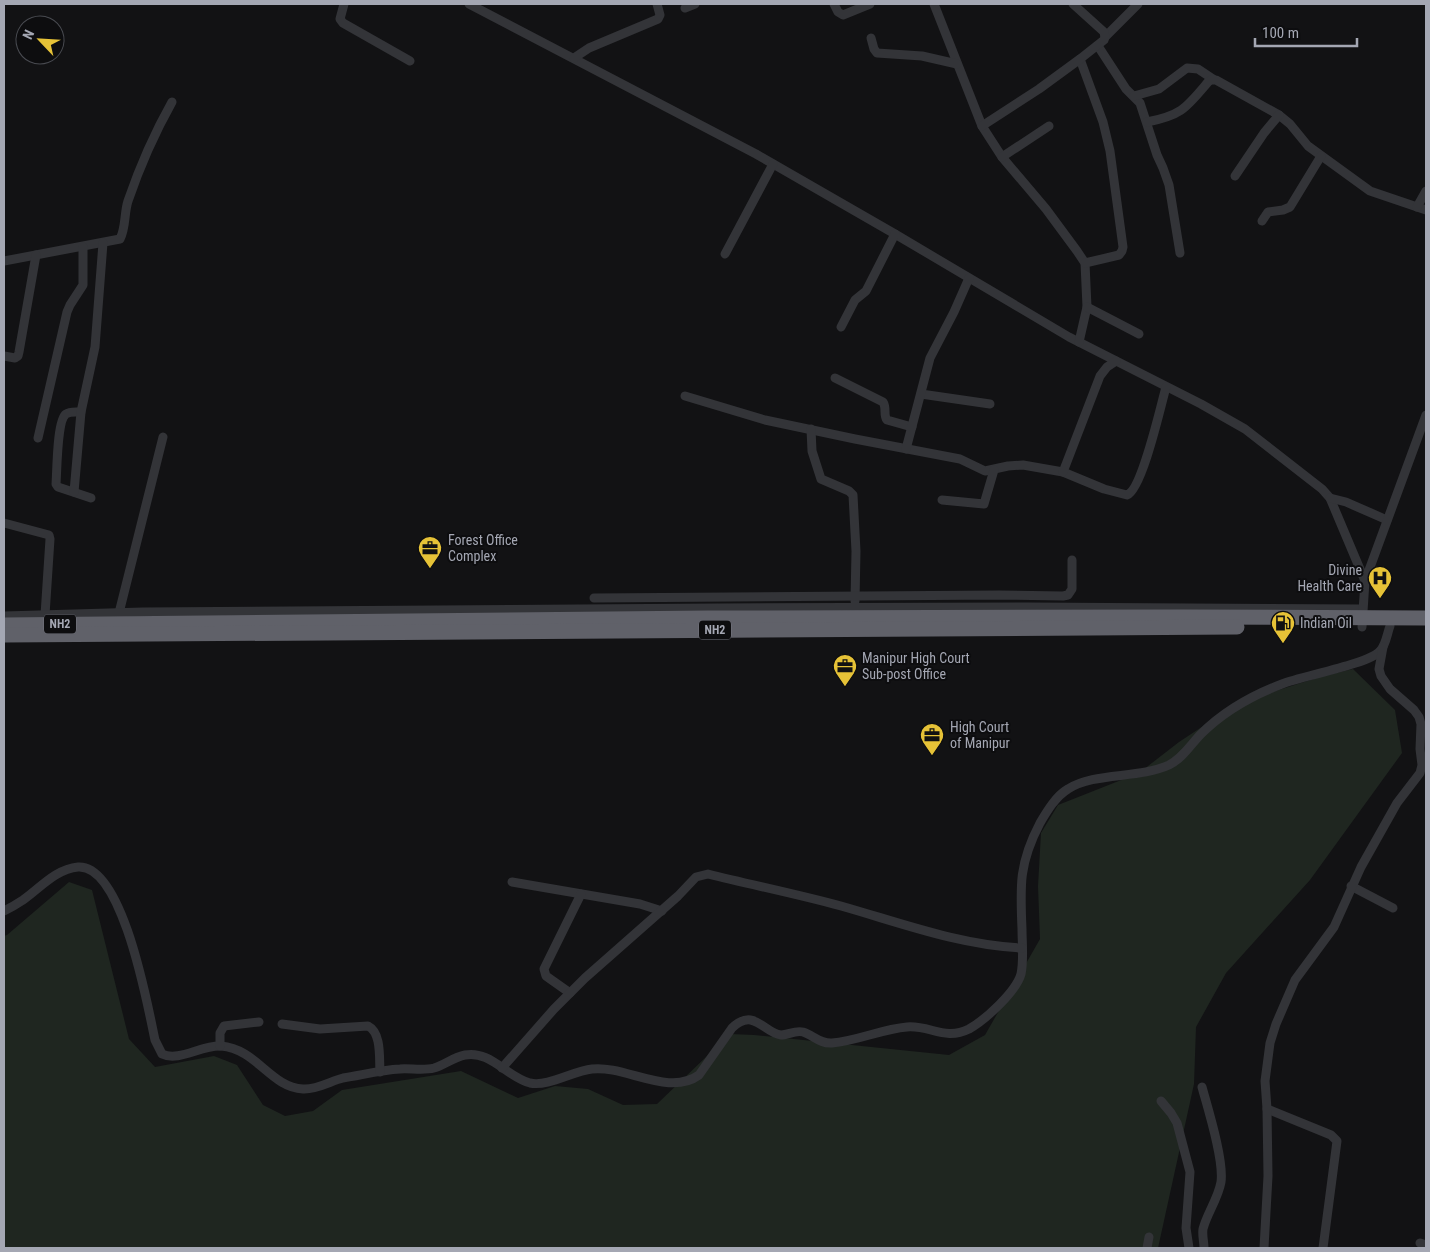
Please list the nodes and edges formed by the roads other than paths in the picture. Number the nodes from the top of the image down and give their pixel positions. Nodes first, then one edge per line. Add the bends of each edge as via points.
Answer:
1 (344, 4) edge
2 (469, 4) edge
3 (657, 4) edge
4 (695, 4) edge
5 (834, 4) edge
6 (870, 4) edge
7 (934, 4) edge
8 (1073, 4) edge
9 (1138, 4) edge
10 (685, 8) dead end
11 (1105, 37) junction
12 (871, 38) dead end
13 (1098, 46) junction
14 (574, 58) junction
15 (1080, 59) junction
16 (410, 61) dead end
17 (957, 64) junction
18 (1213, 79) junction
19 (1134, 96) junction
20 (172, 102) dead end
21 (1279, 115) junction
22 (1147, 122) junction
23 (982, 126) junction
24 (1049, 126) dead end
25 (1321, 156) junction
26 (1002, 157) junction
27 (772, 164) junction
28 (1235, 176) dead end
29 (1426, 191) edge
30 (1422, 208) edge
31 (1262, 221) dead end
32 (895, 234) junction
33 (103, 243) junction
34 (83, 247) junction
35 (1180, 253) dead end
36 (725, 254) dead end
37 (36, 255) junction
38 (4, 261) edge
39 (1085, 263) junction
40 (969, 278) junction
41 (1087, 306) junction
42 (841, 327) dead end
43 (1139, 334) dead end
44 (1079, 342) junction
45 (4, 356) edge
46 (1116, 361) junction
47 (835, 378) dead end
48 (1166, 386) junction
49 (921, 394) junction
50 (685, 396) dead end
51 (990, 404) dead end
52 (81, 412) junction
53 (1426, 415) edge
54 (912, 427) junction
55 (811, 429) junction
56 (163, 437) dead end
57 (38, 438) dead end
58 (906, 449) junction
59 (994, 470) junction
60 (1063, 472) junction
61 (74, 492) junction
62 (91, 498) dead end
63 (1330, 498) junction
64 (942, 500) dead end
65 (1388, 520) junction
66 (4, 523) edge
67 (1072, 560) dead end
68 (1365, 581) junction
69 (855, 597) junction
70 (594, 598) dead end
71 (854, 608) junction
72 (119, 613) junction
73 (44, 615) junction
74 (4, 616) edge
75 (1362, 618) junction
76 (1426, 618) edge
77 (4, 625) edge
78 (1390, 626) junction
79 (1426, 627) edge
80 (4, 635) edge
81 (1383, 646) junction
82 (1423, 739) edge
83 (1424, 764) edge
84 (512, 882) dead end
85 (1351, 886) junction
86 (582, 894) junction
87 (1393, 908) dead end
88 (4, 911) edge
89 (662, 911) junction
90 (1022, 948) junction
91 (570, 993) junction
92 (258, 1022) dead end
93 (282, 1024) dead end
94 (220, 1046) junction
95 (502, 1068) junction
96 (380, 1072) junction
97 (1202, 1086) dead end
98 (1161, 1101) dead end
99 (1267, 1109) junction
100 (1148, 1237) dead end
101 (1147, 1248) edge
102 (1189, 1248) edge
103 (1204, 1248) edge
104 (1264, 1248) edge
105 (1323, 1248) edge

1 - 16 street via 340,19 343,23
2 - 14 street
3 - 14 street via 658,19 589,48
4 - 10 street
5 - 6 street via 844,15
7 - 17 street
8 - 11 street via 1104,32
9 - 11 street
11 - 13 street
12 - 17 street via 877,53 922,56
13 - 15 street
13 - 19 street
14 - 27 street
15 - 23 street
15 - 39 street via 1103,122 1110,152 1123,247 1119,255
17 - 23 street
18 - 19 street via 1198,69 1187,68 1159,90
18 - 21 street
18 - 22 street via 1182,110 1170,117
19 - 22 street
20 - 33 street via 143,160 126,208 122,235 117,241
21 - 25 street
21 - 28 street
22 - 35 street via 1169,185
23 - 26 street
24 - 26 street
25 - 30 street via 1370,191
25 - 31 street via 1290,207 1268,212
26 - 39 street via 1046,209
27 - 32 street
27 - 36 street
29 - 30 street
32 - 40 street
32 - 42 street via 866,291 856,300
33 - 34 street
33 - 52 street via 94,346
34 - 37 street
34 - 57 street via 83,285 67,312
37 - 38 street
37 - 45 street via 18,356
39 - 41 street
40 - 44 street
40 - 49 street via 930,358
41 - 43 street
41 - 44 street
44 - 46 street
46 - 48 street
46 - 60 street via 1100,376
47 - 54 street via 883,402 887,420
48 - 60 street via 1144,464 1130,494 1127,496 1104,489
48 - 63 street via 1245,429
49 - 51 street
49 - 54 street
50 - 55 street via 765,420
52 - 61 street
52 - 61 street via 69,412 63,416 61,426 56,484
53 - 65 street
54 - 58 street
55 - 58 street
55 - 69 street via 812,451 821,479 853,495
56 - 72 street
58 - 59 street via 960,460 985,471
59 - 60 street via 1023,465
59 - 64 street via 984,504
61 - 62 street
63 - 65 street
63 - 68 street
65 - 68 street
66 - 73 street via 49,535
67 - 69 street via 1072,589 1063,596
68 - 75 street
69 - 70 street
69 - 71 street
71 - 72 street
71 - 75 street via 1037,607
72 - 73 street
73 - 74 street
75 - 76 highway, NH2
75 - 77 highway, NH2 via 708,618
75 - 78 highway, NH2
75 - 80 highway, NH2
78 - 79 highway, NH2
78 - 81 street
81 - 82 street via 1381,676 1390,690 1419,717
81 - 90 street via 1371,658 1281,684 1229,711 1200,734 1171,764 1155,770 1078,784 1064,792 1045,814 1028,848 1020,893
82 - 83 street
83 - 85 street via 1397,804
84 - 86 street
85 - 87 street
85 - 99 street via 1334,927 1295,980 1276,1024 1265,1074
86 - 89 street
86 - 91 street via 544,969 546,976
88 - 94 street via 46,881 65,872 81,867 92,872 108,886 126,927 159,1050 166,1056 174,1056
89 - 90 street via 696,877 708,874 839,906 942,936
89 - 91 street
90 - 95 street via 1021,974 1011,991 976,1025 956,1033 907,1027 827,1043 804,1032 782,1035 756,1022 744,1020 732,1028 698,1075 683,1082 650,1080 626,1072 593,1068 539,1084 529,1083
91 - 95 street
92 - 94 street via 224,1026 220,1033
93 - 96 street via 320,1029 368,1026 376,1034
94 - 96 street via 247,1054 275,1077 302,1089
95 - 96 street via 474,1054 432,1068
97 - 103 street via 1221,1176 1205,1223
98 - 102 street via 1177,1123 1190,1172 1186,1228
99 - 104 street
99 - 105 street via 1331,1135 1337,1141
100 - 101 street

